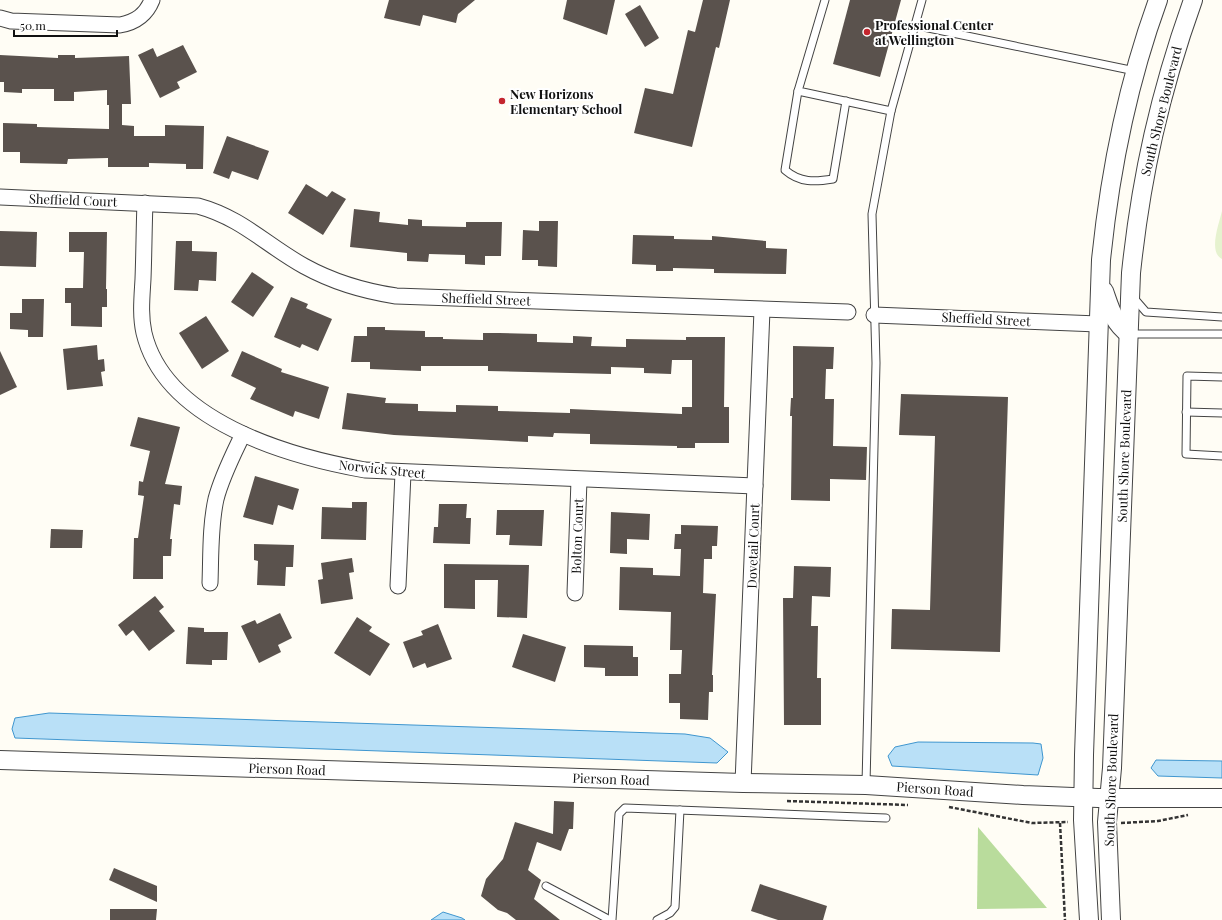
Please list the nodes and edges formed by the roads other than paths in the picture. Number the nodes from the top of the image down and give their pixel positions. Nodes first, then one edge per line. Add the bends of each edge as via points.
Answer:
1 (152, 0) edge
2 (825, 0) edge
3 (922, 0) edge
4 (1158, 0) edge
5 (1194, 0) edge
6 (0, 18) edge
7 (914, 25) junction
8 (1135, 72) junction
9 (798, 92) junction
10 (846, 101) junction
11 (891, 111) junction
12 (0, 197) edge
13 (145, 202) junction
14 (1100, 281) junction
15 (1130, 294) junction
16 (762, 310) junction
17 (848, 312) dead end
18 (874, 315) junction
19 (1222, 317) edge
20 (1098, 324) junction
21 (1128, 334) junction
22 (1222, 334) edge
23 (1127, 368) junction
24 (1222, 377) edge
25 (1186, 412) junction
26 (1222, 413) edge
27 (243, 434) junction
28 (1222, 456) edge
29 (403, 473) junction
30 (579, 480) junction
31 (756, 486) junction
32 (210, 583) dead end
33 (398, 586) dead end
34 (575, 593) dead end
35 (0, 760) edge
36 (742, 783) junction
37 (866, 785) junction
38 (1084, 797) junction
39 (1109, 798) junction
40 (1222, 798) edge
41 (680, 810) junction
42 (886, 818) dead end
43 (546, 886) dead end
44 (611, 920) edge
45 (657, 920) edge
46 (1089, 920) edge
47 (1111, 920) edge

1 - 6 street via 140,18 120,25 11,21
2 - 9 lane
3 - 7 lane
4 - 8 street, South Shore Boulevard
5 - 15 street, South Shore Boulevard via 1167,77 1153,130 1137,218
7 - 8 lane
7 - 11 lane
8 - 14 street, South Shore Boulevard via 1114,163 1107,205
9 - 10 lane
9 - 10 lane via 785,170 794,178 817,182 834,179
10 - 11 lane
11 - 18 lane via 872,214
12 - 13 street, Sheffield Court
13 - 16 street, Sheffield Street via 189,205 217,211 309,269 329,279 377,293 396,296
13 - 27 street, Norwick Street via 142,313 150,351 158,368 176,391
14 - 20 street, South Shore Boulevard
14 - 21 street via 1112,316
15 - 19 lane via 1146,312
15 - 21 street, South Shore Boulevard
16 - 17 street, Sheffield Street
16 - 31 street, Dovetail Court
18 - 20 street, Sheffield Street
18 - 37 lane via 876,370
20 - 23 street via 1111,331
20 - 38 street, South Shore Boulevard
21 - 22 lane
21 - 23 street, South Shore Boulevard
23 - 39 street, South Shore Boulevard
24 - 25 lane via 1187,376
25 - 26 lane
25 - 28 lane via 1186,454
27 - 29 street, Norwick Street via 325,463
27 - 32 street via 223,477 216,500 212,523
29 - 30 street, Norwick Street
29 - 33 street
30 - 31 street, Norwick Street
30 - 34 street, Bolton Court
31 - 36 street, Dovetail Court
35 - 36 street, Pierson Road
36 - 37 street, Pierson Road
37 - 38 street, Pierson Road
38 - 39 street, Pierson Road
38 - 46 street, South Shore Boulevard
39 - 40 street, Pierson Road
39 - 47 street, South Shore Boulevard via 1107,822
41 - 42 lane
41 - 44 lane via 621,810
41 - 45 lane via 675,907
43 - 44 lane

